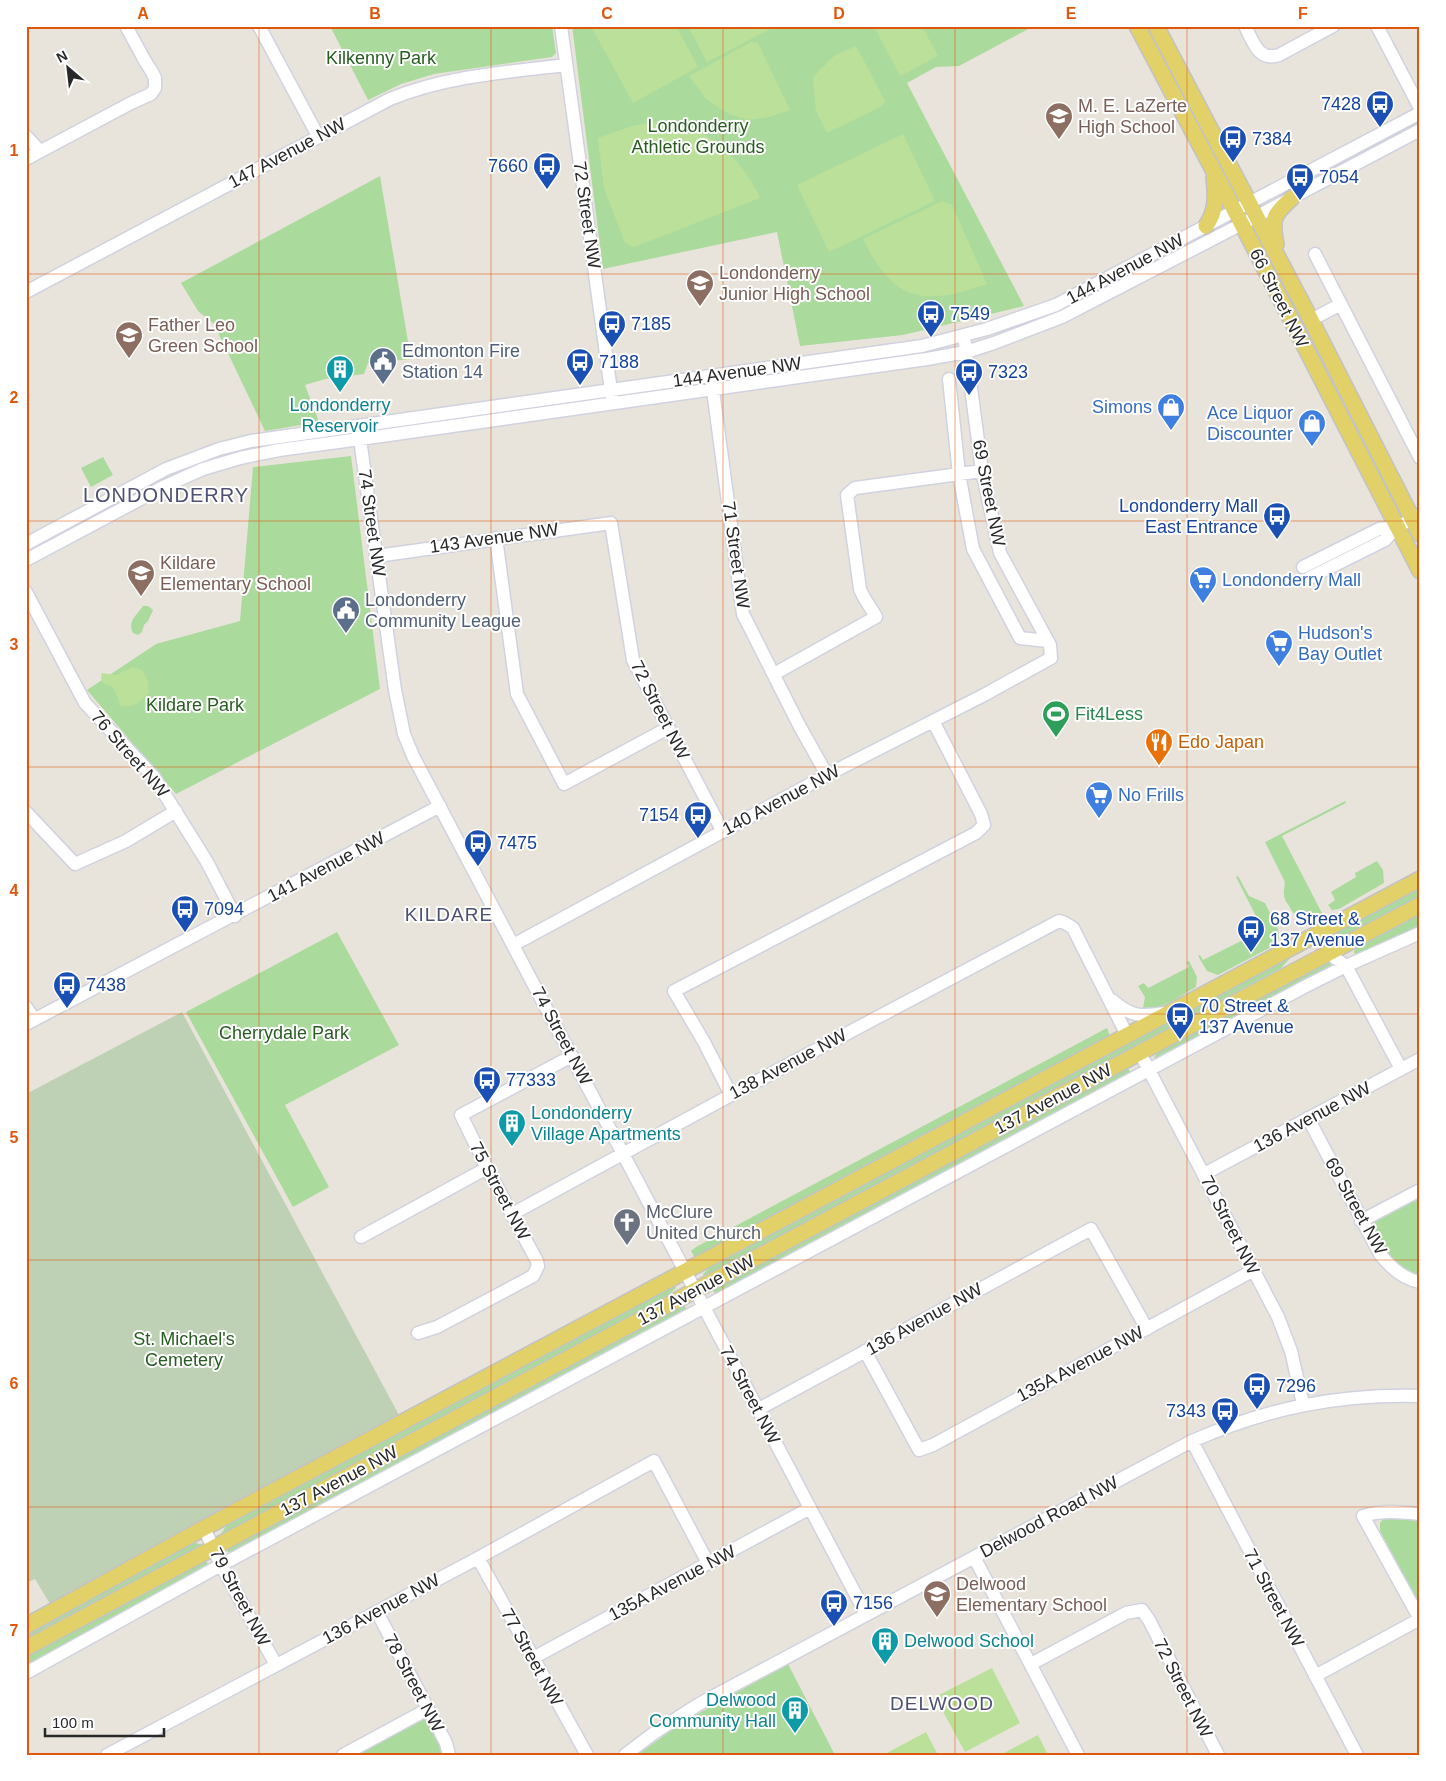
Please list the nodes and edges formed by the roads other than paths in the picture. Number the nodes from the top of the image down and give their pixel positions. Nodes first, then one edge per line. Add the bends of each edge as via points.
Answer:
1 (126, 26) edge
2 (259, 26) edge
3 (561, 26) edge
4 (1136, 26) edge
5 (1156, 26) edge
6 (1245, 26) edge
7 (1333, 26) edge
8 (1377, 26) edge
9 (566, 65) junction
10 (1420, 108) edge
11 (1420, 113) edge
12 (1420, 130) edge
13 (26, 136) edge
14 (318, 136) junction
15 (40, 152) junction
16 (26, 159) edge
17 (1214, 172) junction
18 (1292, 198) junction
19 (1253, 210) junction
20 (1238, 218) junction
21 (1206, 226) junction
22 (1315, 254) dead end
23 (1278, 258) junction
24 (26, 292) edge
25 (1341, 304) junction
26 (1312, 320) junction
27 (964, 336) junction
28 (966, 352) junction
29 (711, 376) junction
30 (949, 379) dead end
31 (611, 390) junction
32 (713, 390) junction
33 (613, 404) junction
34 (358, 425) junction
35 (360, 438) junction
36 (1420, 458) edge
37 (982, 471) junction
38 (959, 474) junction
39 (1416, 517) edge
40 (611, 522) joint
41 (1397, 527) junction
42 (1420, 534) edge
43 (496, 538) junction
44 (26, 544) edge
45 (377, 556) junction
46 (26, 560) edge
47 (1420, 571) edge
48 (1306, 573) dead end
49 (26, 592) edge
50 (1047, 641) junction
51 (1051, 658) joint
52 (774, 674) junction
53 (933, 721) junction
54 (668, 728) junction
55 (827, 775) junction
56 (440, 806) junction
57 (176, 811) junction
58 (26, 812) edge
59 (723, 832) junction
60 (1420, 879) edge
61 (1420, 905) edge
62 (235, 916) junction
63 (1420, 933) edge
64 (1347, 943) junction
65 (513, 945) junction
66 (1328, 953) junction
67 (1346, 966) junction
68 (1109, 997) junction
69 (26, 1007) edge
70 (1170, 1012) junction
71 (30, 1022) edge
72 (1127, 1035) junction
73 (1140, 1053) junction
74 (572, 1056) junction
75 (1420, 1060) edge
76 (1401, 1069) junction
77 (1149, 1070) junction
78 (731, 1095) junction
79 (1308, 1118) junction
80 (624, 1153) junction
81 (487, 1168) junction
82 (1204, 1174) junction
83 (1420, 1190) edge
84 (512, 1214) junction
85 (1362, 1221) junction
86 (361, 1238) dead end
87 (1254, 1270) junction
88 (686, 1271) junction
89 (1418, 1282) edge
90 (696, 1290) junction
91 (704, 1307) junction
92 (1146, 1328) junction
93 (418, 1333) dead end
94 (865, 1351) junction
95 (1420, 1396) edge
96 (1303, 1404) junction
97 (757, 1410) junction
98 (1192, 1441) junction
99 (810, 1508) junction
100 (1420, 1514) edge
101 (204, 1528) junction
102 (214, 1548) junction
103 (478, 1558) junction
104 (974, 1558) junction
105 (708, 1564) junction
106 (222, 1566) junction
107 (377, 1612) junction
108 (866, 1614) junction
109 (1420, 1619) edge
110 (26, 1626) edge
111 (26, 1648) edge
112 (533, 1658) junction
113 (1031, 1664) junction
114 (276, 1665) junction
115 (26, 1673) edge
116 (1315, 1676) junction
117 (428, 1709) junction
118 (107, 1755) edge
119 (343, 1755) edge
120 (448, 1755) edge
121 (587, 1755) edge
122 (625, 1755) edge
123 (1078, 1755) edge
124 (1218, 1755) edge
125 (1357, 1755) edge

1 - 15 street via 155,78 155,88 150,94
2 - 14 street
3 - 9 street, 72 Street NW
4 - 17 main road, 66 Street NW
5 - 19 main road, 66 Street NW
6 - 7 street via 1265,56 1279,55
8 - 10 street
9 - 14 street, 147 Avenue NW via 462,78 411,90
9 - 31 street, 72 Street NW
11 - 19 street, 144 Avenue NW
12 - 18 street, 144 Avenue NW
13 - 15 street
14 - 24 street, 147 Avenue NW
15 - 16 street
17 - 20 main road, 66 Street NW
17 - 21 main road via 1215,206
18 - 19 street, 144 Avenue NW
18 - 23 main road via 1277,212 1273,221
19 - 20 street, 144 Avenue NW
19 - 23 main road, 66 Street NW
20 - 21 street, 144 Avenue NW
20 - 28 street, 144 Avenue NW via 1062,318
20 - 41 main road, 66 Street NW
21 - 27 street, 144 Avenue NW via 1056,305
22 - 25 street
23 - 26 main road, 66 Street NW
25 - 26 street, 66 Street NW
25 - 36 street
26 - 39 main road, 66 Street NW
27 - 28 street, 69 Street NW
27 - 29 street, 144 Avenue NW via 922,346
28 - 32 street, 144 Avenue NW
28 - 37 street, 69 Street NW
29 - 31 street, 144 Avenue NW
29 - 32 street, 71 Street NW
30 - 38 street, 69 Street NW
31 - 33 street, 72 Street NW
31 - 34 street, 144 Avenue NW
32 - 33 street, 144 Avenue NW
32 - 52 street, 71 Street NW via 743,614
33 - 35 street, 144 Avenue NW
34 - 35 street, 74 Street NW
34 - 44 street, 144 Avenue NW via 251,441 194,457
35 - 45 street, 74 Street NW
35 - 46 street, 144 Avenue NW via 279,450 203,469
37 - 38 street
37 - 50 street, 69 Street NW via 1000,553
38 - 50 street, 69 Street NW via 973,549 1003,606 1020,638
38 - 52 street via 855,488 847,495 860,589 876,617
39 - 41 street
39 - 42 main road, 66 Street NW
40 - 43 street, 143 Avenue NW
40 - 54 street, 72 Street NW via 633,660
41 - 47 main road, 66 Street NW
41 - 48 street via 1385,540
43 - 45 street, 143 Avenue NW
43 - 54 street via 517,694 564,784
45 - 56 street, 74 Street NW via 398,712 404,734
49 - 57 street, 76 Street NW via 85,703 154,778
50 - 51 street, 69 Street NW
51 - 53 street, 140 Avenue NW
52 - 55 street, 71 Street NW
53 - 55 street, 140 Avenue NW
53 - 78 street via 984,825 976,833 674,992
54 - 59 street, 72 Street NW
55 - 59 street, 140 Avenue NW
56 - 62 street, 141 Avenue NW
56 - 65 street, 74 Street NW
57 - 58 street via 126,841 75,864
57 - 62 street, 76 Street NW
59 - 65 street, 140 Avenue NW
60 - 70 main road, 137 Avenue NW
61 - 64 main road, 137 Avenue NW
62 - 71 street, 141 Avenue NW
63 - 67 street, 137 Avenue NW
64 - 66 main road, 137 Avenue NW
64 - 67 street
65 - 74 street, 74 Street NW
66 - 67 street
66 - 73 main road, 137 Avenue NW
67 - 76 street
67 - 77 street, 137 Avenue NW
68 - 70 street, 137 Avenue NW via 1122,1009 1138,1016
68 - 72 street
68 - 78 street, 138 Avenue NW via 1073,928 1059,921
69 - 71 street
70 - 72 main road, 137 Avenue NW
72 - 88 main road, 137 Avenue NW
73 - 77 street, 70 Street NW
73 - 90 main road, 137 Avenue NW
74 - 80 street, 74 Street NW
74 - 81 street, 75 Street NW via 461,1115
75 - 76 street, 136 Avenue NW
76 - 79 street, 136 Avenue NW
77 - 82 street, 70 Street NW
77 - 91 street, 137 Avenue NW
78 - 80 street, 138 Avenue NW
79 - 82 street, 136 Avenue NW
79 - 85 street, 69 Street NW
80 - 84 street, 138 Avenue NW
80 - 88 street, 74 Street NW
81 - 84 street, 75 Street NW
81 - 86 street
82 - 87 street, 70 Street NW
83 - 85 street
84 - 93 street, 75 Street NW via 538,1266 533,1276 437,1328
85 - 89 street, 69 Street NW via 1384,1260 1402,1275
87 - 92 street, 135A Avenue NW
87 - 96 street, 70 Street NW via 1286,1334
88 - 90 street, 74 Street NW
88 - 101 main road, 137 Avenue NW
90 - 91 street, 74 Street NW
90 - 102 main road, 137 Avenue NW
91 - 97 street, 74 Street NW
91 - 106 street, 137 Avenue NW
92 - 94 street, 136 Avenue NW via 1092,1229
92 - 94 street, 135A Avenue NW via 919,1450
94 - 97 street, 136 Avenue NW
95 - 96 street, Delwood Road NW via 1350,1398
96 - 98 street, Delwood Road NW via 1254,1417
97 - 99 street, 74 Street NW
98 - 104 street, Delwood Road NW
98 - 116 street, 71 Street NW
99 - 105 street, 135A Avenue NW
99 - 108 street, 74 Street NW
100 - 109 street via 1390,1511 1363,1516
101 - 102 street, 79 Street NW
101 - 110 main road, 137 Avenue NW
102 - 106 street, 79 Street NW
102 - 111 main road, 137 Avenue NW
103 - 105 street, 136 Avenue NW via 654,1461
103 - 107 street, 136 Avenue NW
103 - 112 street, 77 Street NW
104 - 108 street, Delwood Road NW
104 - 113 street
105 - 112 street, 135A Avenue NW
106 - 114 street, 79 Street NW
106 - 115 street, 137 Avenue NW
107 - 114 street, 136 Avenue NW
107 - 117 street, 78 Street NW
108 - 122 street, Delwood Road NW via 700,1704
109 - 116 street
112 - 121 street, 77 Street NW
113 - 123 street
113 - 124 street, 72 Street NW via 1126,1613 1142,1610
114 - 118 street, 136 Avenue NW
116 - 125 street, 71 Street NW
117 - 119 street
117 - 120 street, 78 Street NW via 446,1743

